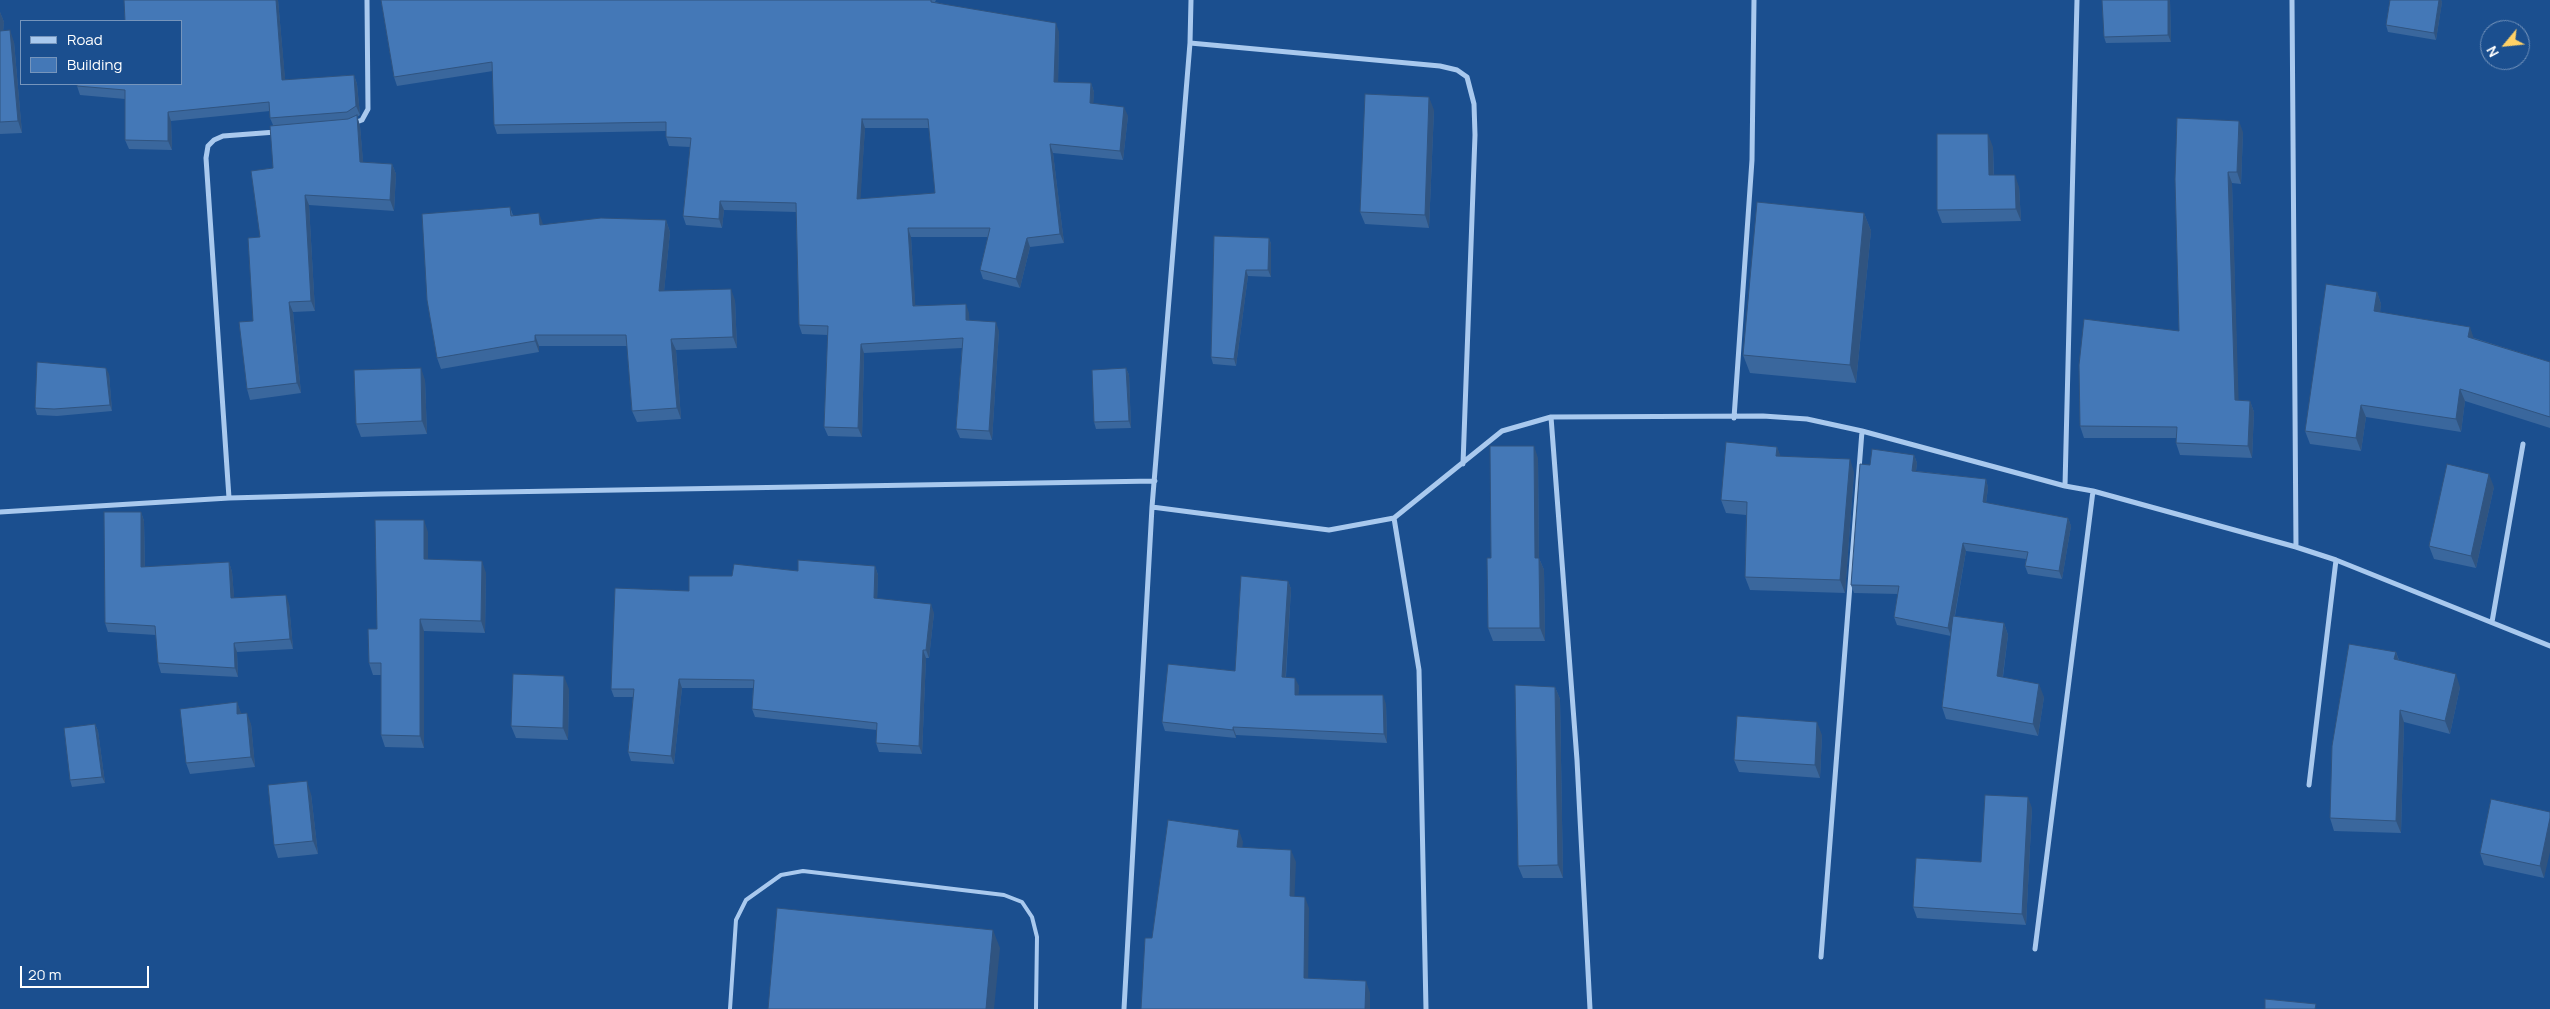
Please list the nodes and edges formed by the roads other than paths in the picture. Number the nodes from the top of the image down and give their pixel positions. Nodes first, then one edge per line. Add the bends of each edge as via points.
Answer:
1 (367, 0) edge
2 (1191, 0) edge
3 (1754, 0) edge
4 (2077, 0) edge
5 (2292, 0) edge
6 (1190, 43) junction
7 (351, 125) edge
8 (286, 131) edge
9 (1551, 417) junction
10 (1734, 418) junction
11 (1862, 431) junction
12 (2523, 444) dead end
13 (1463, 464) junction
14 (1155, 481) junction
15 (2065, 486) junction
16 (2093, 491) junction
17 (229, 498) junction
18 (1152, 507) junction
19 (0, 512) edge
20 (1394, 518) junction
21 (2296, 547) junction
22 (2336, 560) junction
23 (2492, 622) junction
24 (2550, 646) edge
25 (2309, 785) dead end
26 (2035, 949) dead end
27 (1821, 957) dead end
28 (730, 1009) edge
29 (1036, 1009) edge
30 (1124, 1009) edge
31 (1426, 1009) edge
32 (1590, 1009) edge

1 - 7 street via 368,109 362,120
2 - 6 street
3 - 10 street via 1752,160
4 - 15 street
5 - 21 street
6 - 13 street via 1440,66 1457,70 1467,77 1474,104 1475,135
6 - 14 street
8 - 17 street via 222,136 208,146 206,158
9 - 10 street
9 - 13 street via 1502,431
9 - 32 street via 1577,760
10 - 11 street via 1807,419
11 - 15 street
11 - 27 street
12 - 23 street
13 - 20 street
14 - 17 street
14 - 18 street
15 - 16 street
16 - 21 street
16 - 26 street
17 - 19 street
18 - 20 street via 1329,530
18 - 30 street
20 - 31 street via 1419,670
21 - 22 street
22 - 23 street
22 - 25 street
23 - 24 street
28 - 29 lane via 736,920 746,900 781,875 803,871 1004,895 1022,902 1032,917 1037,937

